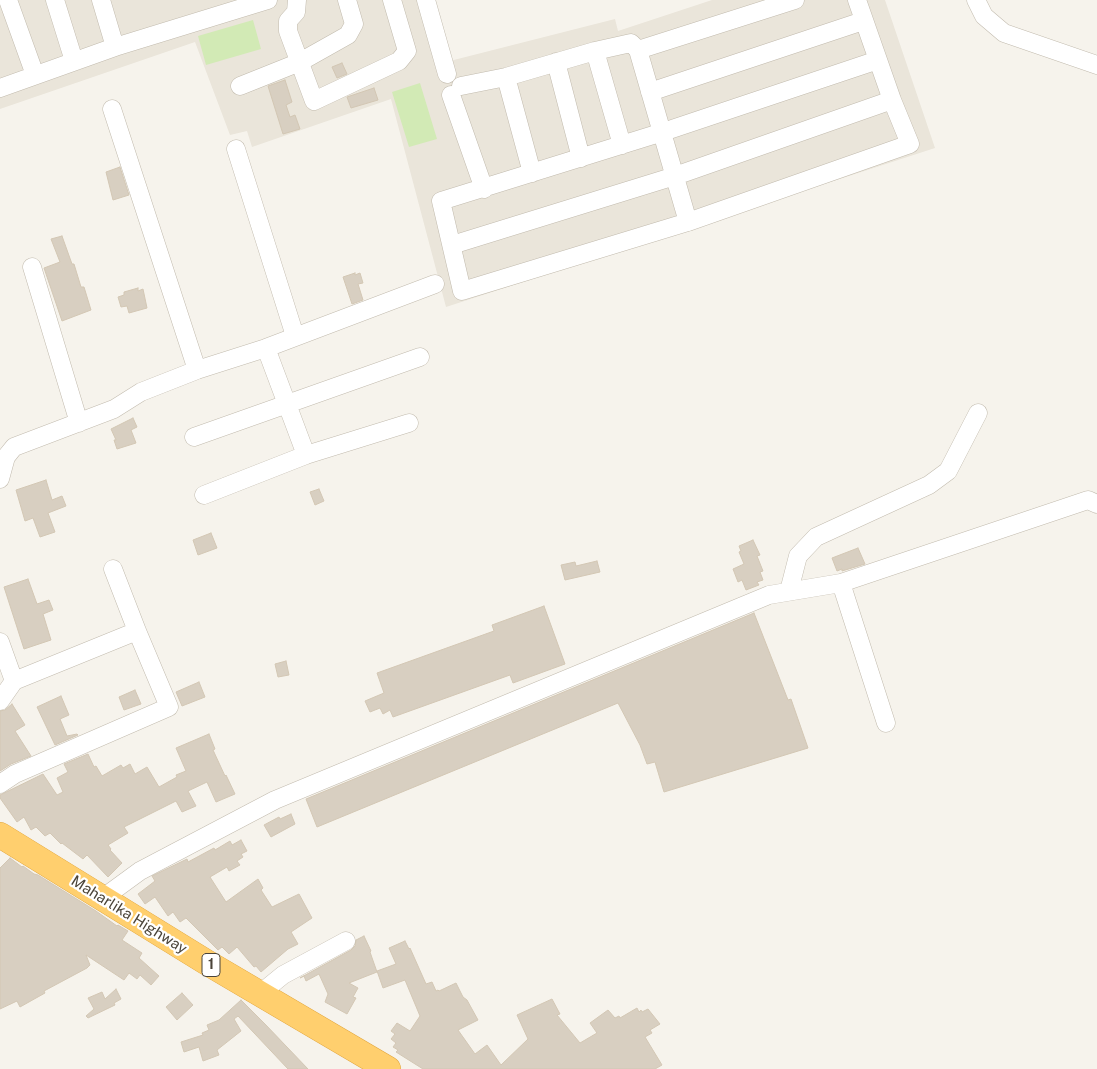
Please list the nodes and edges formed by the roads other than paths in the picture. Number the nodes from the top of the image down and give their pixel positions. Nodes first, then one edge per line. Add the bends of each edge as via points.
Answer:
1 (8, 0) edge
2 (55, 0) edge
3 (101, 0) edge
4 (268, 0) edge
5 (297, 0) edge
6 (347, 0) edge
7 (392, 0) edge
8 (426, 0) edge
9 (795, 0) edge
10 (857, 0) edge
11 (976, 0) edge
12 (863, 21) junction
13 (115, 47) junction
14 (638, 50) junction
15 (595, 51) junction
16 (878, 60) junction
17 (74, 61) junction
18 (300, 62) junction
19 (556, 62) junction
20 (1097, 65) edge
21 (35, 75) junction
22 (506, 77) junction
23 (240, 86) dead end
24 (0, 88) edge
25 (456, 91) junction
26 (650, 92) junction
27 (892, 100) junction
28 (112, 109) dead end
29 (663, 132) junction
30 (622, 145) junction
31 (236, 148) dead end
32 (581, 158) junction
33 (532, 173) junction
34 (675, 176) junction
35 (484, 189) junction
36 (688, 222) junction
37 (452, 245) junction
38 (32, 267) dead end
39 (434, 284) dead end
40 (295, 336) junction
41 (266, 348) junction
42 (420, 357) dead end
43 (197, 370) junction
44 (287, 404) junction
45 (978, 413) dead end
46 (79, 423) junction
47 (409, 423) dead end
48 (194, 436) dead end
49 (306, 455) junction
50 (0, 479) edge
51 (204, 495) dead end
52 (1097, 504) edge
53 (113, 569) dead end
54 (841, 582) junction
55 (789, 591) junction
56 (137, 630) junction
57 (0, 642) edge
58 (14, 681) junction
59 (0, 701) edge
60 (886, 723) dead end
61 (0, 784) edge
62 (0, 835) edge
63 (102, 898) junction
64 (346, 941) dead end
65 (261, 994) junction
66 (388, 1069) edge

1 - 21 street
2 - 17 street
3 - 13 street
4 - 13 street
5 - 18 street via 296,12 288,21 288,31
6 - 18 street via 354,24 348,35
7 - 18 street via 407,51 400,61 314,101
8 - 25 street via 447,74 441,79 440,86 444,92
9 - 14 street
10 - 12 street
11 - 20 street via 984,16 1004,33
12 - 16 street
12 - 26 street
13 - 17 street
14 - 15 street via 631,43
14 - 26 street
15 - 19 street
15 - 30 street
16 - 27 street
16 - 29 street
17 - 21 street
18 - 23 street
19 - 22 street
19 - 32 street
21 - 24 street
22 - 25 street
22 - 33 street
25 - 35 street
26 - 29 street
27 - 34 street
27 - 36 street via 910,144
28 - 43 street
29 - 30 street
29 - 34 street
30 - 32 street
31 - 40 street
32 - 33 street
33 - 35 street
34 - 36 street
34 - 37 street
35 - 37 street via 440,201
36 - 37 street via 462,291
38 - 46 street
39 - 40 street
40 - 41 street
41 - 43 street
41 - 44 street
42 - 44 street
43 - 46 street via 141,392 114,409
44 - 48 street
44 - 49 street
45 - 55 street via 948,471 929,485 816,537 798,556
46 - 50 street via 14,447 6,457
47 - 49 street
49 - 51 street
52 - 54 street via 1088,500
53 - 56 street
54 - 55 street
54 - 60 street
55 - 63 street via 769,595 275,800 140,871
56 - 58 street
56 - 61 street via 169,707 15,774
57 - 58 street
58 - 59 street
62 - 63 highway, Maharlika Highway / 1
63 - 65 highway, Maharlika Highway / 1
64 - 65 street via 283,975
65 - 66 highway, Maharlika Highway / 1

